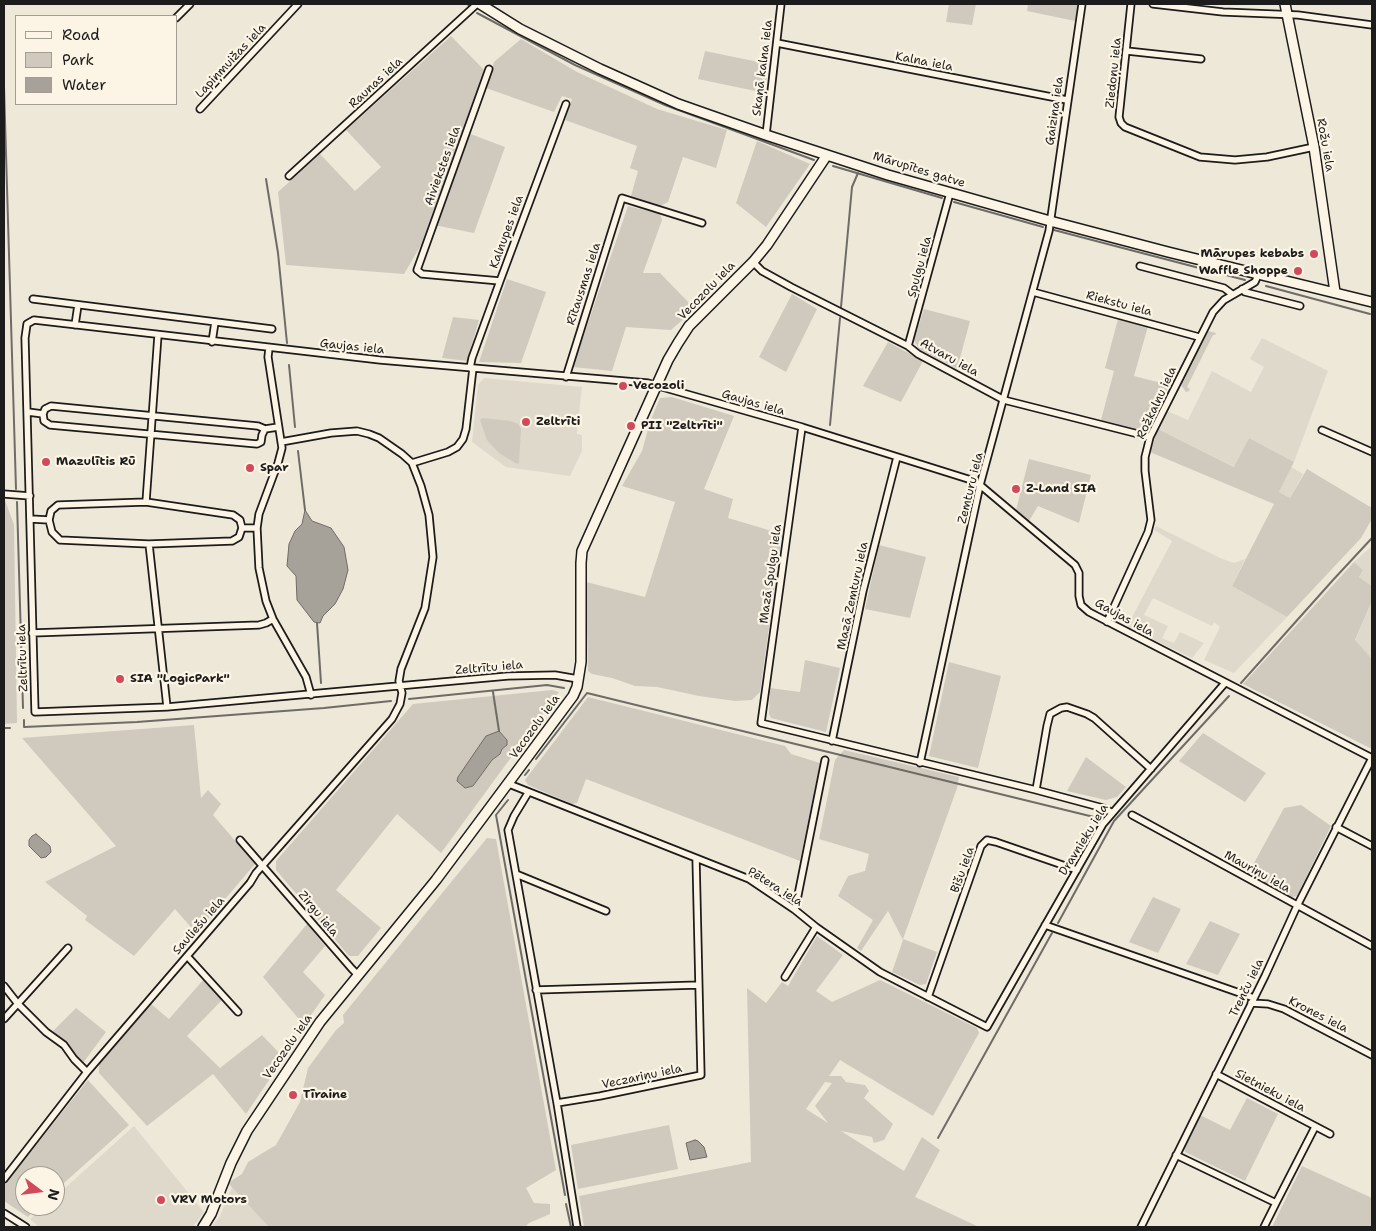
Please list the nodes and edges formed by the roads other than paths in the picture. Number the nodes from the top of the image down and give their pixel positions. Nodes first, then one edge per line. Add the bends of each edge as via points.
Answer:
1 (190, 4) edge
2 (298, 4) edge
3 (478, 4) edge
4 (781, 4) edge
5 (1082, 4) edge
6 (1131, 4) edge
7 (1153, 4) edge
8 (1285, 4) edge
9 (1288, 15) junction
10 (178, 16) edge
11 (1372, 25) edge
12 (777, 43) junction
13 (1127, 51) junction
14 (1201, 59) dead end
15 (489, 69) dead end
16 (1067, 100) junction
17 (566, 104) dead end
18 (200, 109) dead end
19 (766, 135) junction
20 (1314, 147) junction
21 (827, 155) junction
22 (289, 176) dead end
23 (950, 193) junction
24 (1050, 220) junction
25 (702, 223) dead end
26 (753, 262) junction
27 (1140, 266) dead end
28 (1257, 278) junction
29 (500, 280) junction
30 (1242, 289) junction
31 (1033, 292) junction
32 (1335, 292) junction
33 (1232, 294) junction
34 (1262, 296) junction
35 (33, 299) dead end
36 (1372, 302) edge
37 (78, 305) junction
38 (1300, 306) dead end
39 (214, 322) junction
40 (75, 325) junction
41 (26, 327) joint
42 (272, 329) dead end
43 (158, 335) junction
44 (1199, 337) junction
45 (212, 342) junction
46 (908, 346) junction
47 (269, 348) junction
48 (472, 368) junction
49 (566, 377) junction
50 (657, 385) junction
51 (1004, 400) junction
52 (28, 412) junction
53 (43, 414) junction
54 (152, 415) junction
55 (278, 427) junction
56 (802, 427) junction
57 (265, 429) junction
58 (1322, 430) dead end
59 (150, 434) junction
60 (1150, 437) junction
61 (281, 442) junction
62 (1372, 452) edge
63 (897, 456) junction
64 (412, 463) junction
65 (980, 485) junction
66 (4, 494) edge
67 (30, 496) junction
68 (146, 502) junction
69 (31, 520) junction
70 (49, 520) junction
71 (242, 528) junction
72 (257, 528) junction
73 (149, 544) junction
74 (273, 619) junction
75 (1107, 622) junction
76 (158, 628) junction
77 (32, 633) junction
78 (578, 679) junction
79 (1225, 683) junction
80 (400, 686) junction
81 (311, 695) junction
82 (167, 707) junction
83 (832, 740) junction
84 (1372, 758) edge
85 (825, 760) dead end
86 (920, 763) junction
87 (1151, 769) junction
88 (509, 784) junction
89 (1036, 790) junction
90 (528, 793) junction
91 (1111, 812) junction
92 (1132, 815) dead end
93 (1336, 827) junction
94 (240, 840) dead end
95 (1372, 846) edge
96 (696, 858) junction
97 (263, 866) junction
98 (1077, 870) junction
99 (516, 874) junction
100 (1297, 906) junction
101 (795, 910) junction
102 (606, 911) dead end
103 (1045, 924) junction
104 (816, 927) junction
105 (1372, 946) edge
106 (68, 948) dead end
107 (187, 956) junction
108 (358, 975) junction
109 (785, 977) dead end
110 (698, 985) junction
111 (4, 986) edge
112 (536, 990) junction
113 (928, 997) junction
114 (1252, 1001) junction
115 (18, 1004) junction
116 (238, 1012) dead end
117 (4, 1019) edge
118 (987, 1027) joint
119 (1372, 1055) edge
120 (86, 1072) junction
121 (1216, 1074) junction
122 (557, 1103) junction
123 (1315, 1126) junction
124 (1330, 1134) dead end
125 (1176, 1155) junction
126 (4, 1178) edge
127 (1276, 1202) junction
128 (4, 1213) edge
129 (26, 1227) edge
130 (203, 1227) edge
131 (577, 1227) edge
132 (1141, 1227) edge
133 (1264, 1227) edge

1 - 10 street
2 - 18 street, Lapiņmuižas iela
3 - 19 street, Mārupītes gatve via 600,69 678,104
3 - 22 street, Raunas iela
4 - 12 street, Skaņā kalna iela
5 - 16 street, Gaiziņa iela
6 - 13 street, Ziedoņu iela
7 - 9 street
8 - 9 street, Rožu iela
9 - 11 street
9 - 20 street, Rožu iela
12 - 16 street, Kalna iela
12 - 19 street, Skaņā kalna iela
13 - 14 street
13 - 20 street, Ziedoņu iela via 1119,117 1125,127 1200,157 1235,160
15 - 29 street, Aiviekstes iela via 416,270 422,274
16 - 24 street, Gaiziņa iela
17 - 29 street, Kalnupes iela
19 - 21 street, Mārupītes gatve
20 - 32 street, Rožu iela
21 - 23 street, Mārupītes gatve
21 - 26 street, Vecozolu iela
23 - 24 street, Mārupītes gatve
23 - 46 street, Spulgu iela
24 - 28 street, Mārupītes gatve
24 - 31 street, Zemturu iela
25 - 49 street, Rītausmas iela via 622,198
26 - 46 street, Atvaru iela via 762,271 791,287
26 - 50 street, Vecozolu iela via 690,326
27 - 33 street via 1224,288
28 - 30 street, Rožkalnu iela
28 - 32 street, Mārupītes gatve
28 - 34 street
29 - 48 street, Kalnupes iela via 472,358
30 - 33 street, Rožkalnu iela
30 - 34 street
31 - 44 street, Riekstu iela
31 - 51 street, Zemturu iela
32 - 36 street, Mārupītes gatve
33 - 44 street, Rožkalnu iela via 1217,306
34 - 38 street
35 - 37 street
37 - 39 street
37 - 40 street
39 - 42 street
39 - 45 street
40 - 41 street, Gaujas iela via 34,320
40 - 43 street, Gaujas iela
41 - 52 street, Zeltrītu iela
43 - 45 street, Gaujas iela
43 - 54 street
44 - 60 street, Rožkalnu iela
45 - 47 street, Gaujas iela
46 - 51 street, Atvaru iela
47 - 48 street, Gaujas iela
47 - 55 street
48 - 49 street, Gaujas iela
48 - 64 street, Kalnupes iela via 463,439 448,452
49 - 50 street, Gaujas iela
50 - 56 street, Gaujas iela
50 - 78 street, Vecozolu iela via 582,551
51 - 60 street, Atvaru iela
51 - 65 street, Zemturu iela
52 - 53 street
52 - 67 street, Zeltrītu iela
53 - 54 street via 51,406
53 - 59 street via 44,421 50,425
54 - 57 street
54 - 59 street
55 - 57 street
55 - 61 street
56 - 63 street, Gaujas iela
56 - 83 street, Mazā Spulgu iela via 761,724
57 - 59 street via 261,442 256,444
58 - 62 street
59 - 68 street
60 - 75 street, Rožkalnu iela via 1145,471 1151,520
61 - 64 street via 357,431 379,438
61 - 72 street via 278,463
63 - 65 street, Gaujas iela
63 - 83 street, Mazā Zemturu iela via 863,591
64 - 80 street via 429,515 433,557 425,608 401,669
65 - 75 street, Gaujas iela via 1075,565 1079,573 1081,605
65 - 86 street, Zemturu iela
66 - 67 street
67 - 69 street, Zeltrītu iela
68 - 70 street via 58,505 51,511
68 - 71 street via 234,515
69 - 70 street
69 - 77 street, Zeltrītu iela
70 - 73 street via 52,532 60,540
71 - 72 street
71 - 73 street via 232,541
72 - 74 street via 259,568
73 - 76 street
74 - 76 street via 259,625
74 - 81 street via 306,677
75 - 79 street, Gaujas iela
76 - 77 street
76 - 82 street
77 - 82 street, Zeltrītu iela via 35,712
78 - 80 street, Zeltrītu iela via 533,675
78 - 88 street, Vecozolu iela via 573,696
79 - 84 street, Gaujas iela
79 - 87 street, Dravnieku iela
80 - 81 street, Zeltrītu iela
80 - 97 street, Sauliešu iela via 400,704 392,719
81 - 82 street, Zeltrītu iela
83 - 86 street
84 - 93 street, Trenču iela
85 - 101 street
86 - 89 street
87 - 89 street via 1094,718 1067,707 1060,708 1050,714
87 - 91 street, Dravnieku iela
88 - 90 street, Pētera iela
88 - 108 street, Vecozolu iela via 442,873
89 - 91 street
90 - 96 street, Pētera iela
90 - 99 street via 508,830
91 - 98 street, Dravnieku iela
92 - 100 street, Mauriņu iela
93 - 95 street
93 - 100 street, Trenču iela
94 - 97 street, Zirgu iela
96 - 101 street, Pētera iela via 749,879
96 - 110 street, Veczariņu iela
97 - 107 street, Sauliešu iela
97 - 108 street, Zirgu iela
98 - 103 street, Dravnieku iela
98 - 113 street, Bišu iela via 987,840 981,846
99 - 102 street
99 - 112 street
100 - 105 street, Mauriņu iela
100 - 114 street, Trenču iela
101 - 104 street, Pētera iela
103 - 114 street, Krones iela
103 - 118 street, Dravnieku iela
104 - 109 street
104 - 113 street, Pētera iela via 880,972
106 - 115 street
107 - 116 street
107 - 120 street, Sauliešu iela
108 - 130 street, Vecozolu iela via 320,1022 247,1131
110 - 112 street
110 - 122 street, Veczariņu iela via 701,1075
111 - 115 street
112 - 122 street
113 - 118 street, Pētera iela
114 - 119 street, Krones iela via 1284,1009
114 - 121 street, Trenču iela
115 - 117 street
115 - 120 street via 64,1045
120 - 126 street, Sauliešu iela
121 - 123 street, Sietnieku iela
121 - 125 street, Trenču iela
122 - 131 street
123 - 124 street, Sietnieku iela
123 - 127 street, Sietnieku iela
125 - 127 street
125 - 132 street, Trenču iela
127 - 133 street, Sietnieku iela
128 - 129 street

